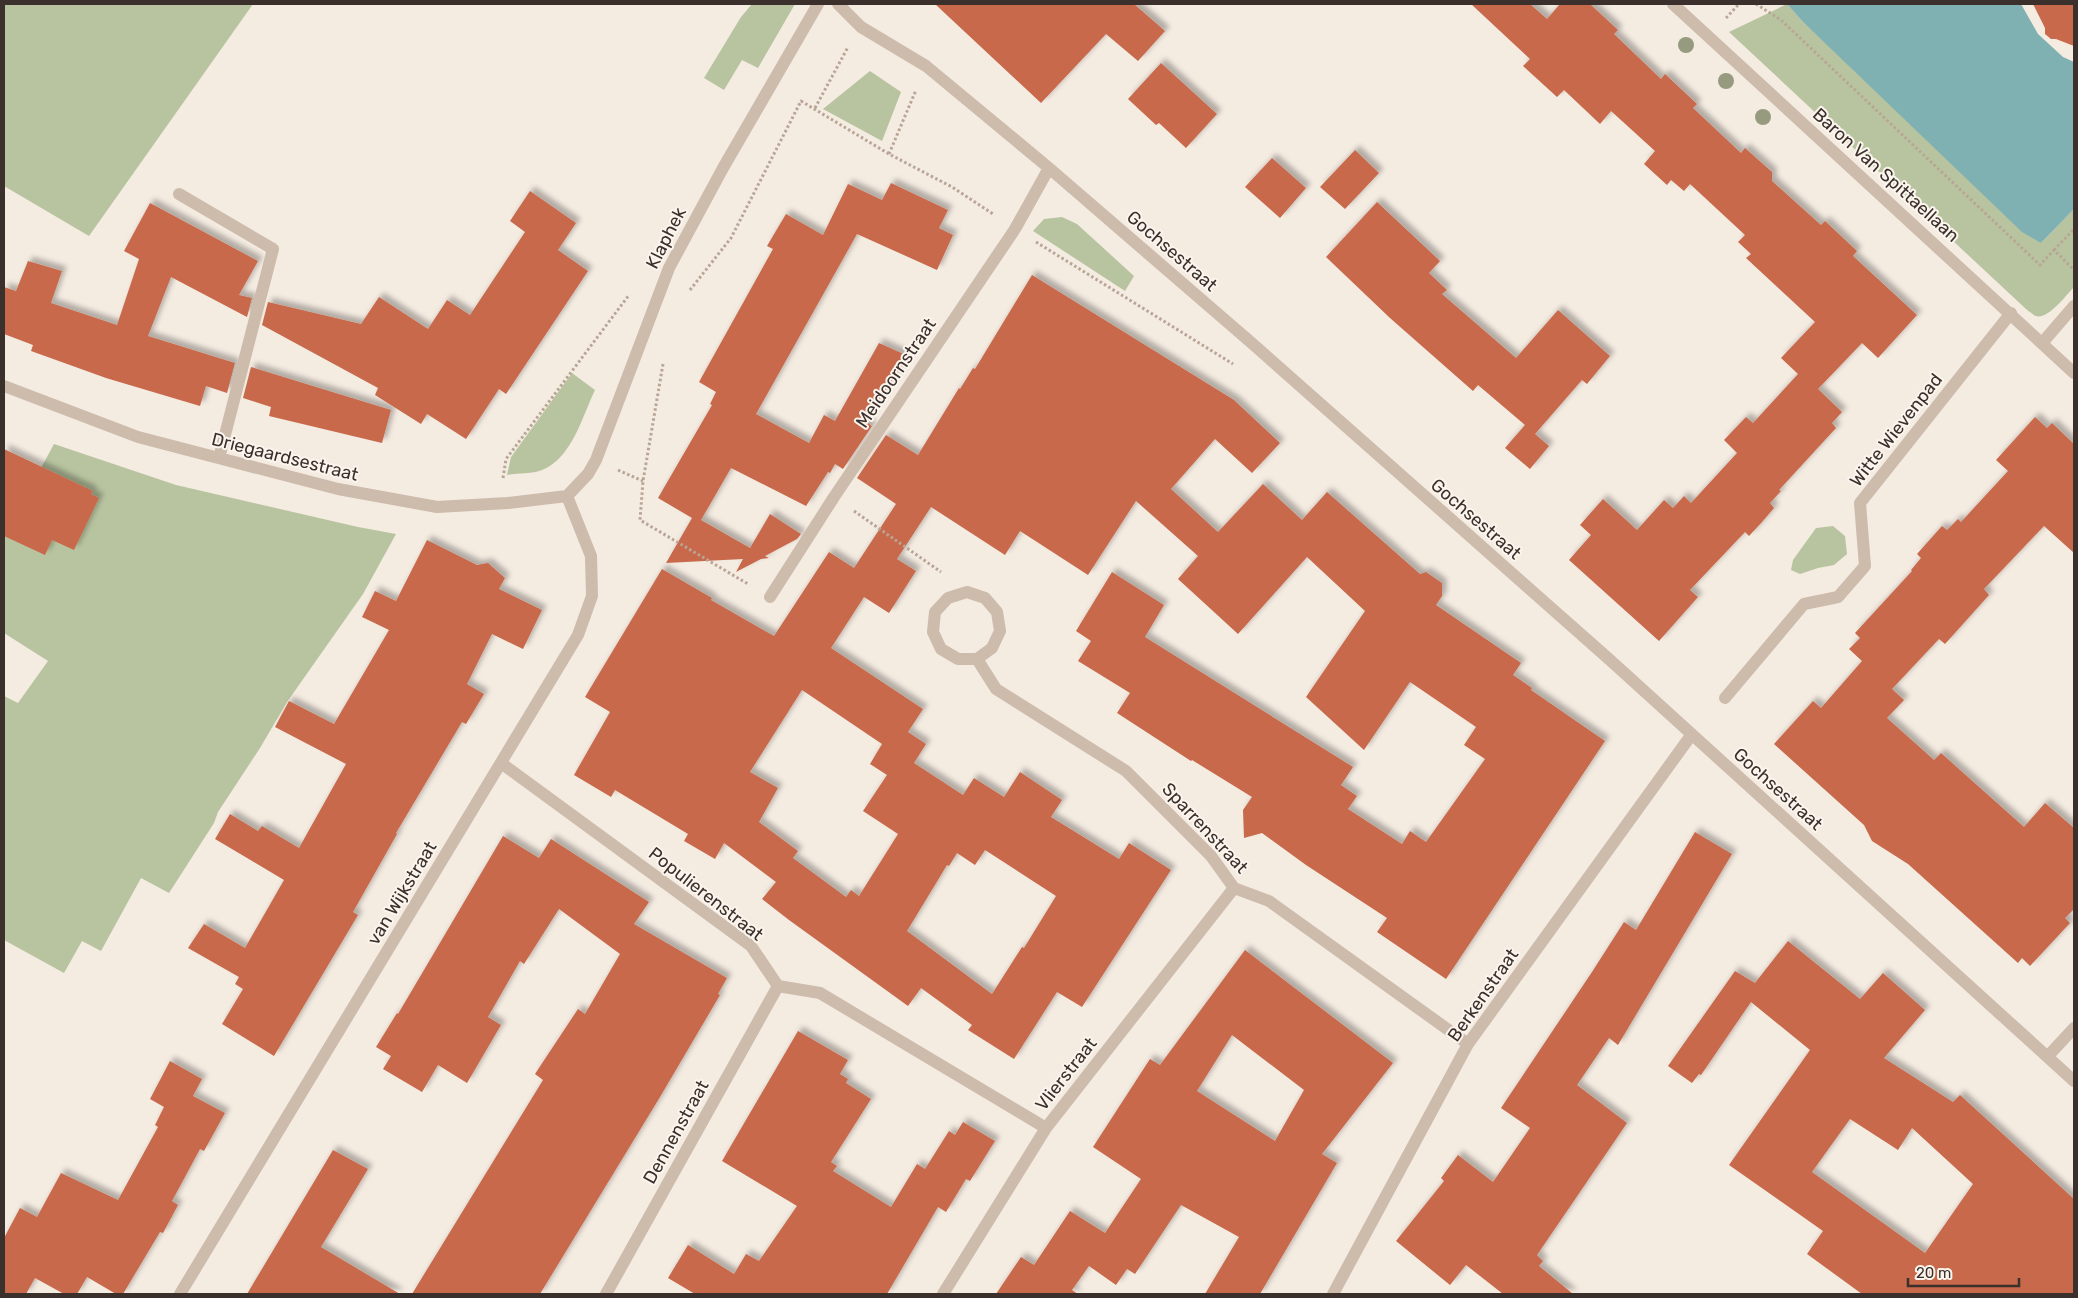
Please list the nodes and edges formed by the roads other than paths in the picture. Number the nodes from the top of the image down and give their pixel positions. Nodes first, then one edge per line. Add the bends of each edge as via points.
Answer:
1 (818, 4) edge
2 (838, 4) edge
3 (1673, 4) edge
4 (1049, 168) junction
5 (179, 194) dead end
6 (2074, 306) edge
7 (2011, 313) junction
8 (2043, 342) junction
9 (2074, 373) edge
10 (4, 386) edge
11 (219, 458) junction
12 (567, 496) junction
13 (770, 597) road end
14 (977, 658) junction
15 (1724, 698) dead end
16 (1692, 734) junction
17 (501, 763) junction
18 (1234, 888) junction
19 (778, 986) junction
20 (2074, 1028) edge
21 (1468, 1044) junction
22 (2048, 1056) junction
23 (2074, 1081) edge
24 (1046, 1128) junction
25 (180, 1294) edge
26 (606, 1294) edge
27 (942, 1294) edge
28 (1333, 1294) edge

1 - 12 street, Klaphek via 669,268 596,460 588,474
2 - 4 street, Gochsestraat via 861,27 926,66
3 - 7 street, Baron Van Spittaellaan
4 - 13 street, Meidoornstraat via 1015,229
4 - 16 street, Gochsestraat via 1254,345
5 - 11 street via 273,248
6 - 8 street
7 - 8 street, Baron Van Spittaellaan
7 - 15 street, Witte Wievenpad via 1860,503 1865,566 1838,597 1804,604
8 - 9 street, Baron Van Spittaellaan
10 - 11 street, Driegaardsestraat via 138,437
11 - 12 street, Driegaardsestraat via 338,490 436,507
12 - 17 street, van Wijkstraat via 591,556 592,596 578,635
14 - 14 street via 992,648 1000,631 997,612 985,598 967,592 948,598 935,612 933,632 941,649 958,659
14 - 18 street, Sparrenstraat via 996,689 1126,770 1211,856
16 - 21 street, Berkenstraat
16 - 22 street, Gochsestraat
17 - 19 street, Populierenstraat via 751,946
17 - 25 street, van Wijkstraat
18 - 21 street, Sparrenstraat via 1269,901
18 - 24 street, Vlierstraat
19 - 24 street via 820,993
19 - 26 street, Dennenstraat
20 - 22 street
21 - 28 street, Berkenstraat
22 - 23 street, Gochsestraat
24 - 27 street, Vlierstraat

